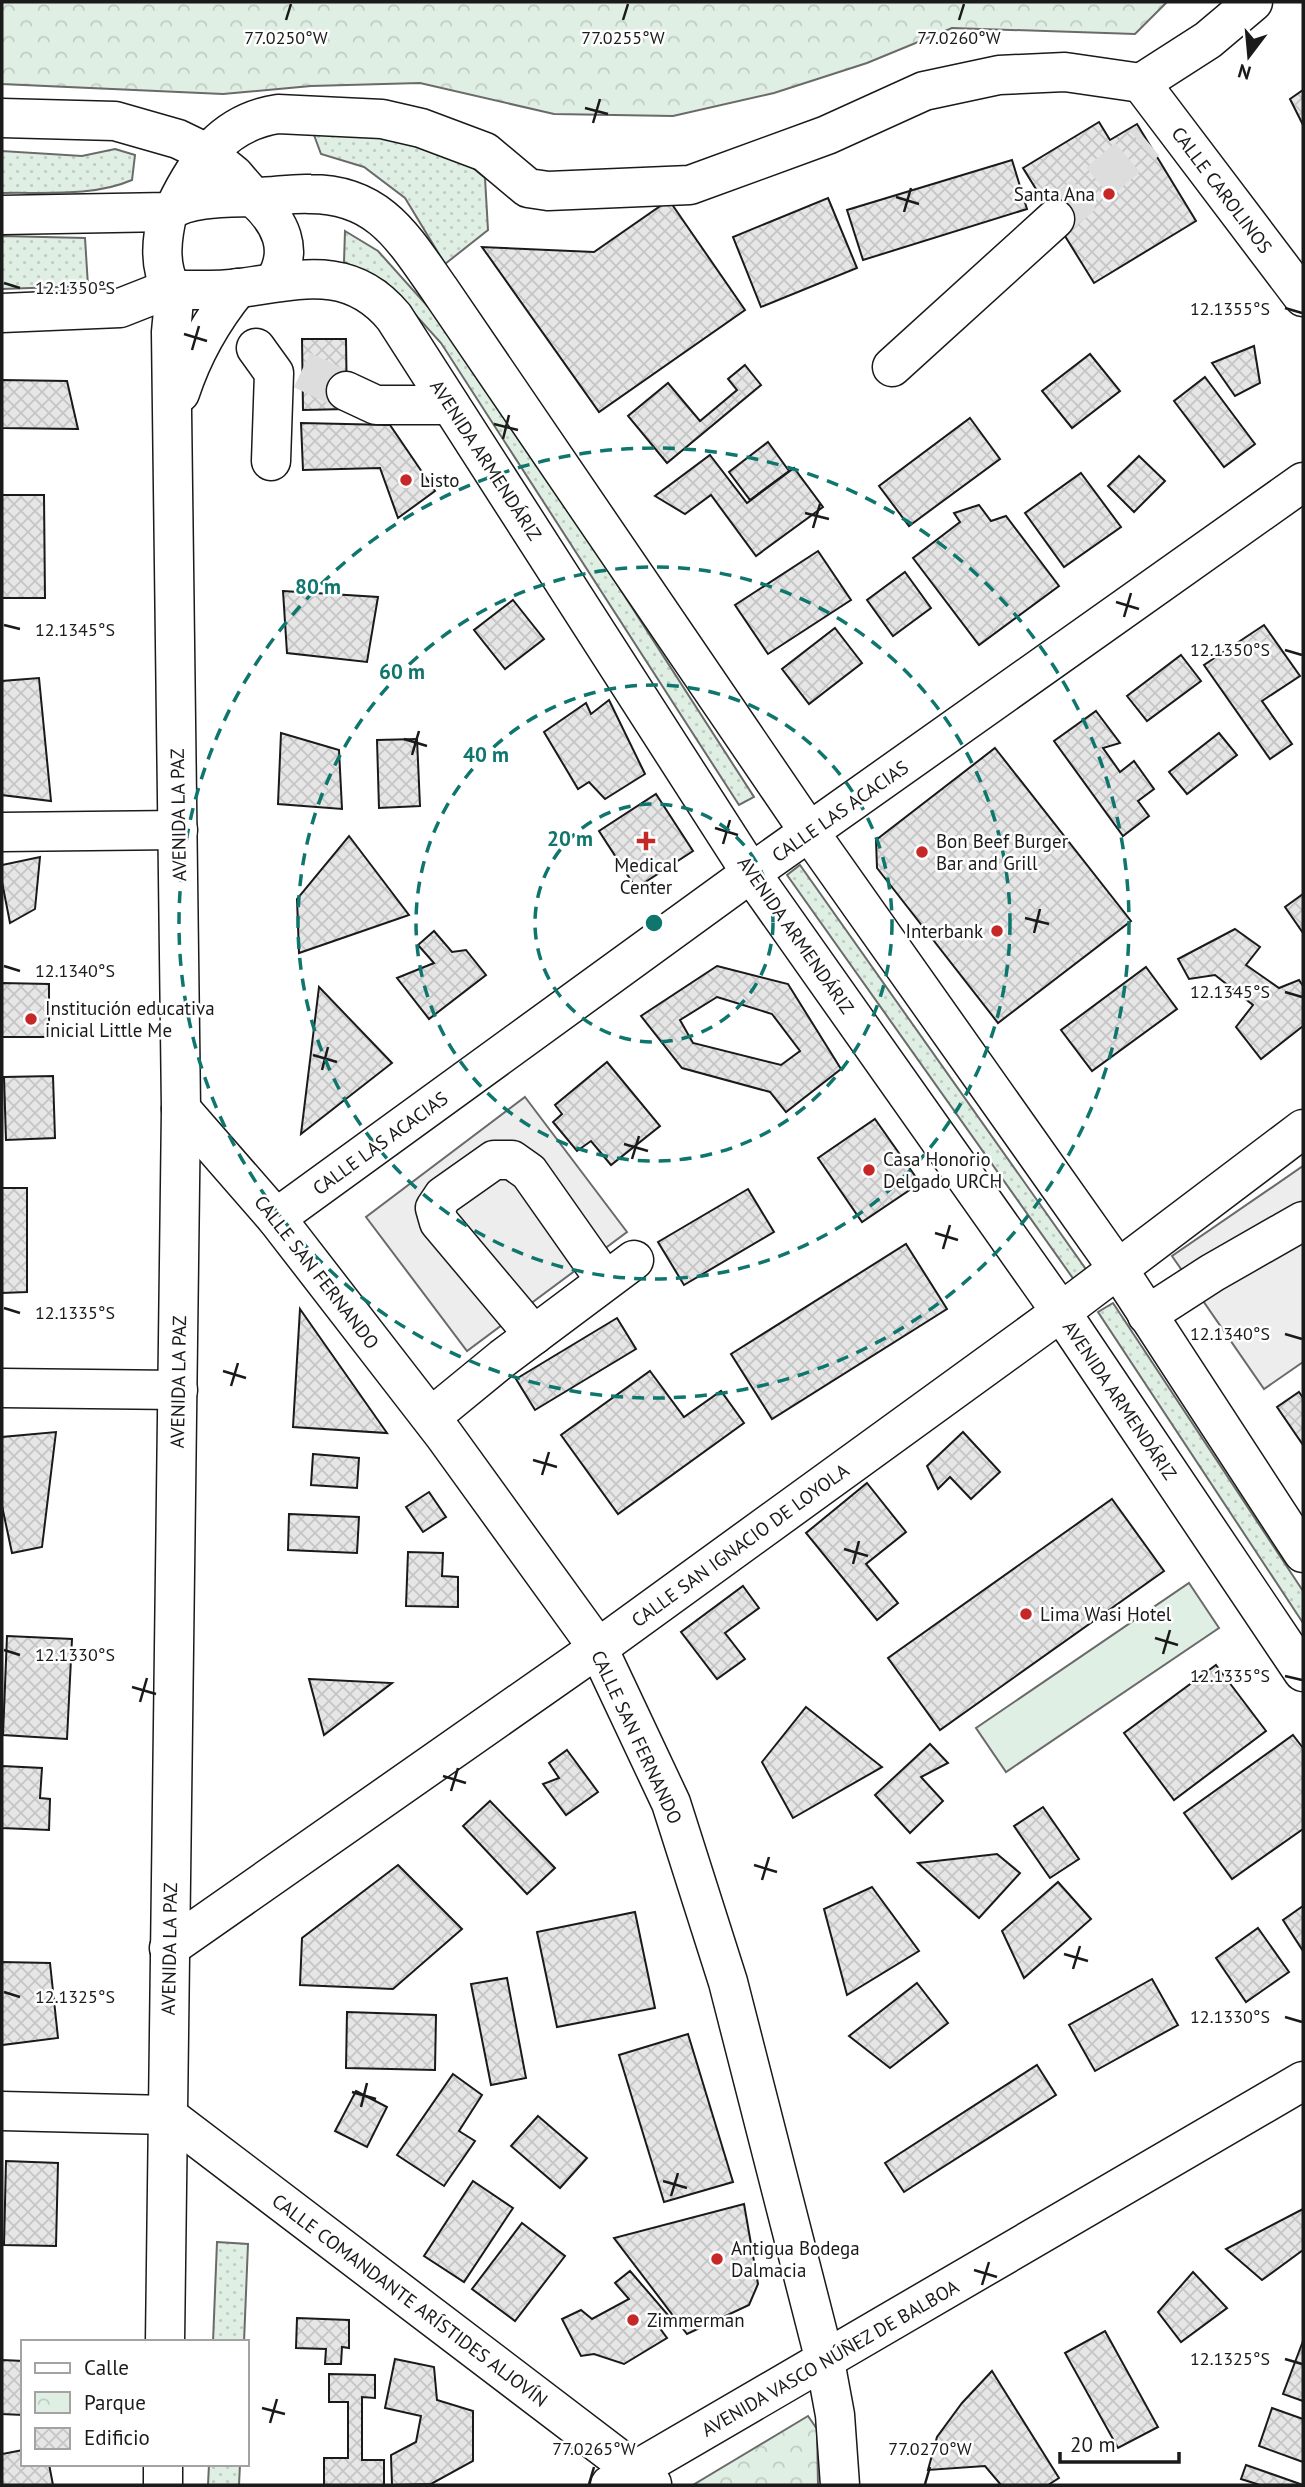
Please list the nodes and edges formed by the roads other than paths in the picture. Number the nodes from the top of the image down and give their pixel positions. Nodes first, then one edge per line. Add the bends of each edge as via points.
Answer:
1 (1253, 2) edge
2 (1141, 83) junction
3 (2, 118) edge
4 (207, 153) junction
5 (254, 197) junction
6 (172, 210) junction
7 (2, 215) edge
8 (1055, 219) tunnel mouth
9 (256, 285) junction
10 (173, 289) junction
11 (1303, 297) edge
12 (2, 313) edge
13 (207, 329) junction
14 (256, 348) junction
15 (892, 367) dead end
16 (302, 370) tunnel mouth
17 (346, 391) tunnel mouth
18 (450, 405) junction
19 (173, 422) junction
20 (271, 461) dead end
21 (1303, 482) edge
22 (178, 830) junction
23 (2, 832) edge
24 (810, 833) junction
25 (751, 873) junction
26 (181, 1109) junction
27 (1303, 1129) edge
28 (276, 1218) junction
29 (1303, 1221) edge
30 (1118, 1269) junction
31 (1061, 1312) junction
32 (1147, 1315) junction
33 (534, 1335) junction
34 (2, 1388) edge
35 (178, 1390) junction
36 (431, 1417) junction
37 (1303, 1553) edge
38 (598, 1648) junction
39 (1303, 1672) edge
40 (169, 1948) junction
41 (1303, 2081) edge
42 (2, 2110) edge
43 (167, 2115) junction
44 (164, 2340) edge
45 (825, 2361) junction
46 (163, 2466) edge
47 (633, 2480) edge
48 (163, 2485) edge
49 (839, 2485) edge

1 - 2 main road via 1208,40
2 - 4 main road via 1065,72 999,75 949,86 690,185 528,188 485,152 382,119 264,116 222,138
2 - 11 main road, CALLE CAROLINOS via 1157,132
3 - 4 main road via 115,121 178,139
4 - 5 main road
4 - 6 main road
5 - 6 main road via 216,198
5 - 9 main road via 270,212 283,242 283,258
5 - 24 main road via 312,193 349,199 387,219 399,232
6 - 7 main road
6 - 10 main road via 162,245 163,264
8 - 15 main road
9 - 10 main road, AVENIDA ARMENDÁRIZ
9 - 13 main road
9 - 18 main road, AVENIDA ARMENDÁRIZ via 303,278 335,281 351,284 382,303
10 - 12 main road, AVENIDA ARMENDÁRIZ via 120,308
10 - 19 main road
13 - 14 main road
13 - 19 main road via 190,363
14 - 16 main road
14 - 20 main road via 274,373
17 - 18 main road via 376,405
18 - 25 main road, AVENIDA ARMENDÁRIZ
19 - 22 main road, AVENIDA LA PAZ
21 - 24 main road, CALLE LAS ACACIAS
22 - 23 main road
22 - 26 main road, AVENIDA LA PAZ
24 - 25 main road, CALLE LAS ACACIAS
24 - 30 main road
25 - 28 main road, CALLE LAS ACACIAS
25 - 31 main road, AVENIDA ARMENDÁRIZ
26 - 28 main road, CALLE SAN FERNANDO
26 - 35 main road, AVENIDA LA PAZ
27 - 30 main road, CALLE SAN IGNACIO DE LOYOLA
28 - 36 main road, CALLE SAN FERNANDO
29 - 32 main road
30 - 31 main road, CALLE SAN IGNACIO DE LOYOLA
30 - 32 main road
31 - 38 main road, CALLE SAN IGNACIO DE LOYOLA
31 - 39 main road, AVENIDA ARMENDÁRIZ
32 - 37 main road
33 - 33 main road via 439,1222 435,1209 443,1196 494,1160 512,1160 529,1172 620,1270
33 - 36 main road
34 - 35 main road
35 - 40 main road, AVENIDA LA PAZ
36 - 38 main road, CALLE SAN FERNANDO
38 - 40 main road, CALLE SAN IGNACIO DE LOYOLA
38 - 45 main road, CALLE SAN FERNANDO via 671,1802 728,1982
40 - 43 main road, AVENIDA LA PAZ
41 - 45 main road, AVENIDA VASCO NÚÑEZ DE BALBOA
42 - 43 main road
43 - 44 main road, AVENIDA LA PAZ
43 - 47 main road, CALLE COMANDANTE ARÍSTIDES ALJOVÍN
45 - 47 main road, AVENIDA VASCO NÚÑEZ DE BALBOA
45 - 49 main road, CALLE SAN FERNANDO via 835,2415
46 - 48 main road

